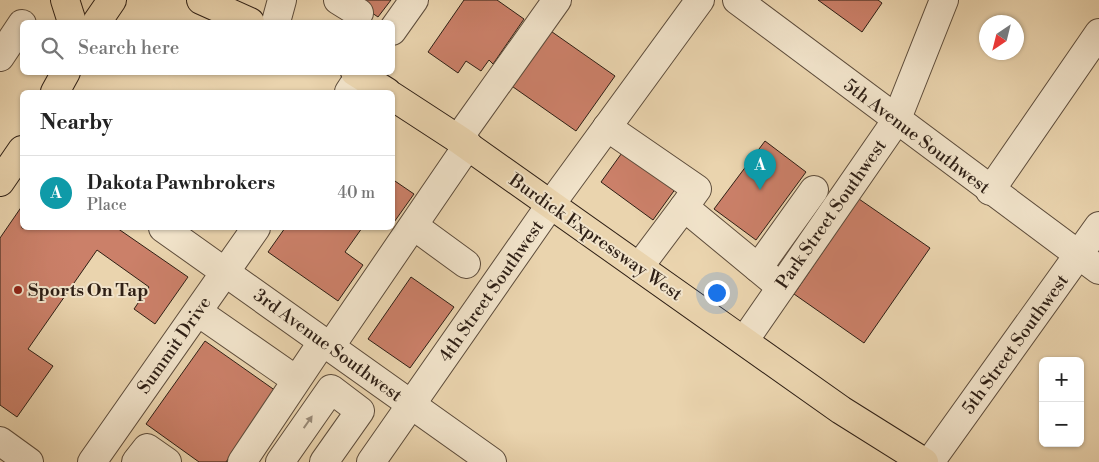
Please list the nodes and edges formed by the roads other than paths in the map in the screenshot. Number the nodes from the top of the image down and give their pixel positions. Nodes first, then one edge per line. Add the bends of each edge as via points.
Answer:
1 (65, 0) edge
2 (112, 0) edge
3 (201, 0) edge
4 (249, 0) edge
5 (282, 0) edge
6 (414, 0) edge
7 (557, 0) edge
8 (700, 0) edge
9 (737, 0) edge
10 (944, 0) edge
11 (71, 20) edge
12 (98, 20) edge
13 (246, 20) edge
14 (267, 20) edge
15 (277, 20) edge
16 (395, 27) edge
17 (20, 28) edge
18 (1099, 33) edge
19 (0, 57) edge
20 (64, 75) edge
21 (357, 78) edge
22 (56, 90) edge
23 (383, 90) edge
24 (395, 98) edge
25 (896, 121) junction
26 (607, 127) junction
27 (463, 142) junction
28 (20, 153) edge
29 (0, 182) edge
30 (814, 190) dead end
31 (990, 190) junction
32 (551, 204) junction
33 (684, 207) junction
34 (414, 226) junction
35 (1099, 226) edge
36 (166, 230) edge
37 (255, 230) edge
38 (1089, 263) edge
39 (466, 264) dead end
40 (639, 267) junction
41 (758, 268) junction
42 (226, 271) junction
43 (781, 287) junction
44 (198, 312) junction
45 (744, 341) junction
46 (327, 344) junction
47 (300, 375) junction
48 (330, 389) junction
49 (411, 405) junction
50 (0, 441) edge
51 (29, 462) edge
52 (92, 462) edge
53 (136, 462) edge
54 (167, 462) edge
55 (242, 462) edge
56 (280, 462) edge
57 (324, 462) edge
58 (371, 462) edge
59 (492, 462) edge
60 (924, 462) edge
61 (930, 462) edge

1 - 11 main road
2 - 12 main road
3 - 13 main road
4 - 14 main road
5 - 15 street
6 - 16 street
7 - 27 street
8 - 26 street, 4th Street Southwest
9 - 25 street, 5th Avenue Southwest
10 - 25 street, Park Street Southwest
17 - 19 street
18 - 31 street
20 - 22 main road
21 - 23 main road
24 - 27 main road, Burdick Expressway West
25 - 31 street, 5th Avenue Southwest
25 - 43 street, Park Street Southwest
26 - 32 street, 4th Street Southwest
26 - 33 street via 697,189
27 - 32 main road, Burdick Expressway West
27 - 34 street
28 - 29 main road
30 - 41 street
31 - 38 street, 5th Avenue Southwest
32 - 40 main road, Burdick Expressway West
32 - 49 street, 4th Street Southwest
33 - 40 street
33 - 41 street
34 - 39 street
34 - 46 street
35 - 38 street, 5th Street Southwest
36 - 42 street, 3rd Avenue Southwest
37 - 42 street, Summit Drive
38 - 61 street, 5th Street Southwest
40 - 45 main road, Burdick Expressway West
41 - 43 street
42 - 44 street, Summit Drive
42 - 46 street, 3rd Avenue Southwest
43 - 45 street, Park Street Southwest
44 - 47 street
44 - 52 street, Summit Drive
45 - 60 main road, Burdick Expressway West via 841,410
46 - 47 street
46 - 49 street, 3rd Avenue Southwest
47 - 48 street
47 - 55 street
56 -> 48 street
48 - 57 street via 360,410
49 - 58 street, 4th Street Southwest
49 - 59 street, 3rd Avenue Southwest
50 - 51 street
53 - 54 street via 147,448

